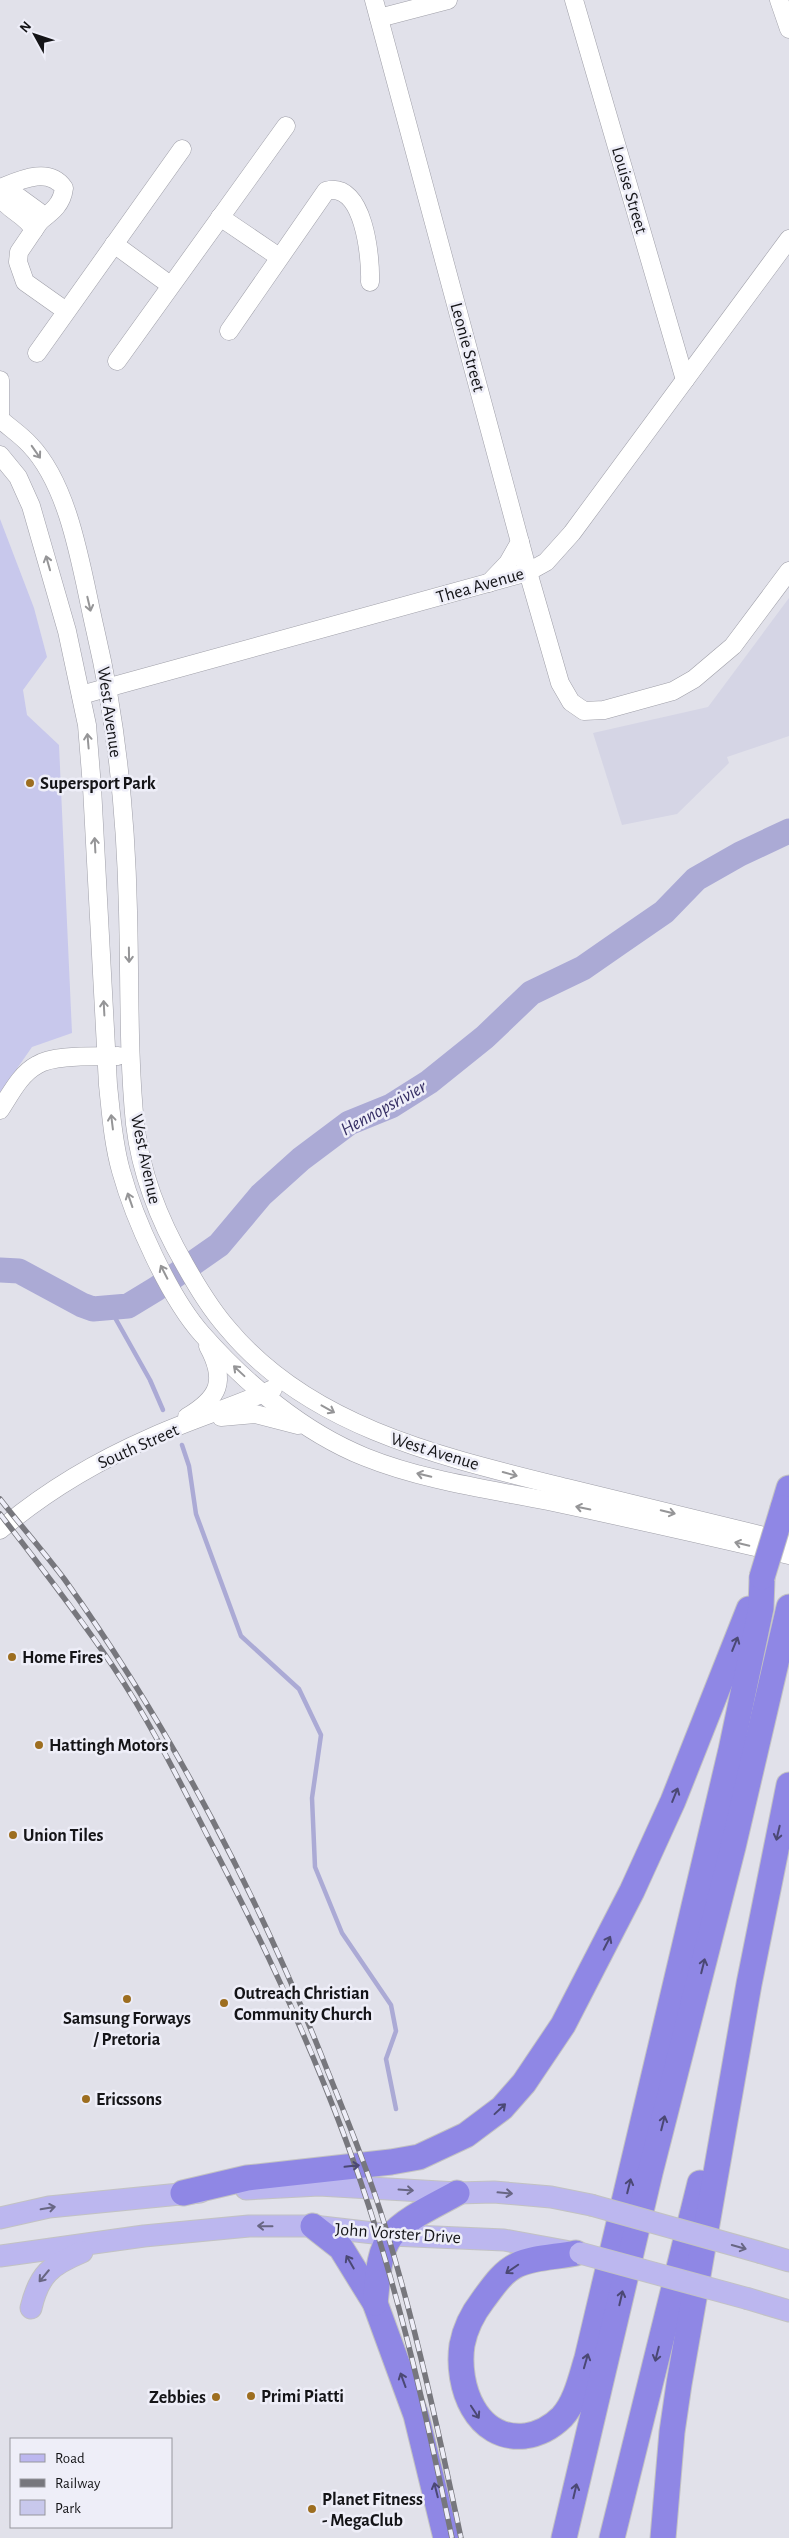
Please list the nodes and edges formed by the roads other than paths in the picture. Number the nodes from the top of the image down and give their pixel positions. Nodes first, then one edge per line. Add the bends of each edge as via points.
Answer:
1 (374, 0) edge
2 (448, 0) edge
3 (574, 0) edge
4 (779, 0) edge
5 (379, 18) junction
6 (789, 29) edge
7 (286, 126) dead end
8 (182, 149) dead end
9 (0, 188) edge
10 (0, 196) edge
11 (220, 217) junction
12 (37, 225) junction
13 (789, 240) edge
14 (114, 244) junction
15 (279, 257) junction
16 (370, 282) dead end
17 (170, 285) junction
18 (66, 311) junction
19 (229, 331) dead end
20 (37, 353) dead end
21 (117, 361) dead end
22 (0, 380) edge
23 (685, 380) junction
24 (0, 418) edge
25 (0, 456) edge
26 (520, 542) junction
27 (789, 571) edge
28 (528, 572) junction
29 (489, 583) junction
30 (108, 688) junction
31 (81, 695) junction
32 (131, 1055) junction
33 (107, 1056) junction
34 (0, 1110) edge
35 (201, 1333) junction
36 (287, 1383) junction
37 (264, 1393) junction
38 (202, 1419) junction
39 (313, 1430) junction
40 (153, 1437) junction
41 (786, 1498) edge
42 (0, 1530) edge
43 (789, 1542) edge
44 (789, 1555) edge
45 (762, 1577) junction
46 (789, 1607) edge
47 (789, 1785) edge
48 (749, 1984) junction
49 (183, 2193) junction
50 (457, 2194) junction
51 (0, 2218) edge
52 (313, 2226) junction
53 (391, 2235) junction
54 (101, 2243) junction
55 (578, 2253) junction
56 (0, 2256) edge
57 (789, 2262) edge
58 (375, 2304) junction
59 (31, 2308) dead end
60 (789, 2311) edge
61 (672, 2432) junction
62 (446, 2538) edge
63 (564, 2538) edge
64 (612, 2538) edge
65 (647, 2538) edge
66 (663, 2538) edge

1 - 5 street, Leonie Street
2 - 5 street
3 - 23 street, Louise Street
4 - 6 street
5 - 26 street, Leonie Street
7 - 11 street
8 - 14 street
9 - 12 street via 34,176 53,177 59,181 64,188 63,198 54,211
10 - 12 street via 9,207
11 - 15 street
11 - 17 street
12 - 18 street via 19,252 22,280
13 - 23 street, Thea Avenue
14 - 17 street
14 - 18 street
15 - 16 street via 326,191 334,189 346,195 364,225
15 - 19 street
17 - 21 street
18 - 20 street
22 - 24 street
23 - 28 street, Thea Avenue via 572,533 546,562
24 -> 30 street, West Avenue via 31,445 60,498 83,577
31 -> 25 street, West Avenue via 67,631 32,506 18,477
26 - 28 street, Leonie Street
26 - 29 street via 508,563
27 - 28 street, Leonie Street via 733,646 694,679 673,691 591,711 578,708 565,693
28 - 29 street, Thea Avenue
29 - 30 street, Thea Avenue
30 - 31 street, Thea Avenue
30 -> 32 street, West Avenue via 124,818
33 -> 31 street, West Avenue via 92,787
32 - 33 street
32 - 36 street, West Avenue via 136,1128 159,1217 206,1301 242,1344
33 - 34 street via 49,1060 37,1064
35 -> 33 street, West Avenue via 176,1297 142,1229 120,1170 112,1124
37 -> 35 street, West Avenue
35 - 40 street via 218,1370 218,1384 213,1396 205,1406
36 - 37 street, South Street
36 -> 43 street, West Avenue via 331,1411 412,1447
37 - 38 street, South Street
37 - 39 street, West Avenue
38 - 39 street via 255,1414
38 - 40 street, South Street
44 -> 39 street, West Avenue via 409,1471 367,1458
40 - 42 street, South Street via 61,1483
41 - 45 highway, bridge
49 -> 45 highway via 248,2178 419,2157 466,2135 502,2108 524,2083 563,2025 632,1891 673,1801
55 -> 45 highway via 524,2262 510,2269 482,2301 465,2336 462,2377 471,2405 488,2426 506,2436 537,2433 562,2417 587,2358 731,1750 761,1608
63 -> 46 highway
47 -> 48 highway
48 - 61 highway
48 -> 64 highway
49 -> 50 main road via 319,2185
51 -> 49 main road via 49,2208
50 - 53 highway
50 -> 57 main road, bridge via 494,2192 591,2205
52 - 53 main road, John Vorster Drive
52 -> 54 main road, John Vorster Drive via 249,2226
58 -> 52 highway via 341,2248
53 - 55 main road, John Vorster Drive via 504,2240
53 - 58 highway via 380,2263
54 - 56 main road, John Vorster Drive
54 -> 59 main road via 48,2270 37,2286
55 - 60 main road, John Vorster Drive, bridge
62 -> 58 highway via 416,2415
61 - 65 highway
61 - 66 highway

